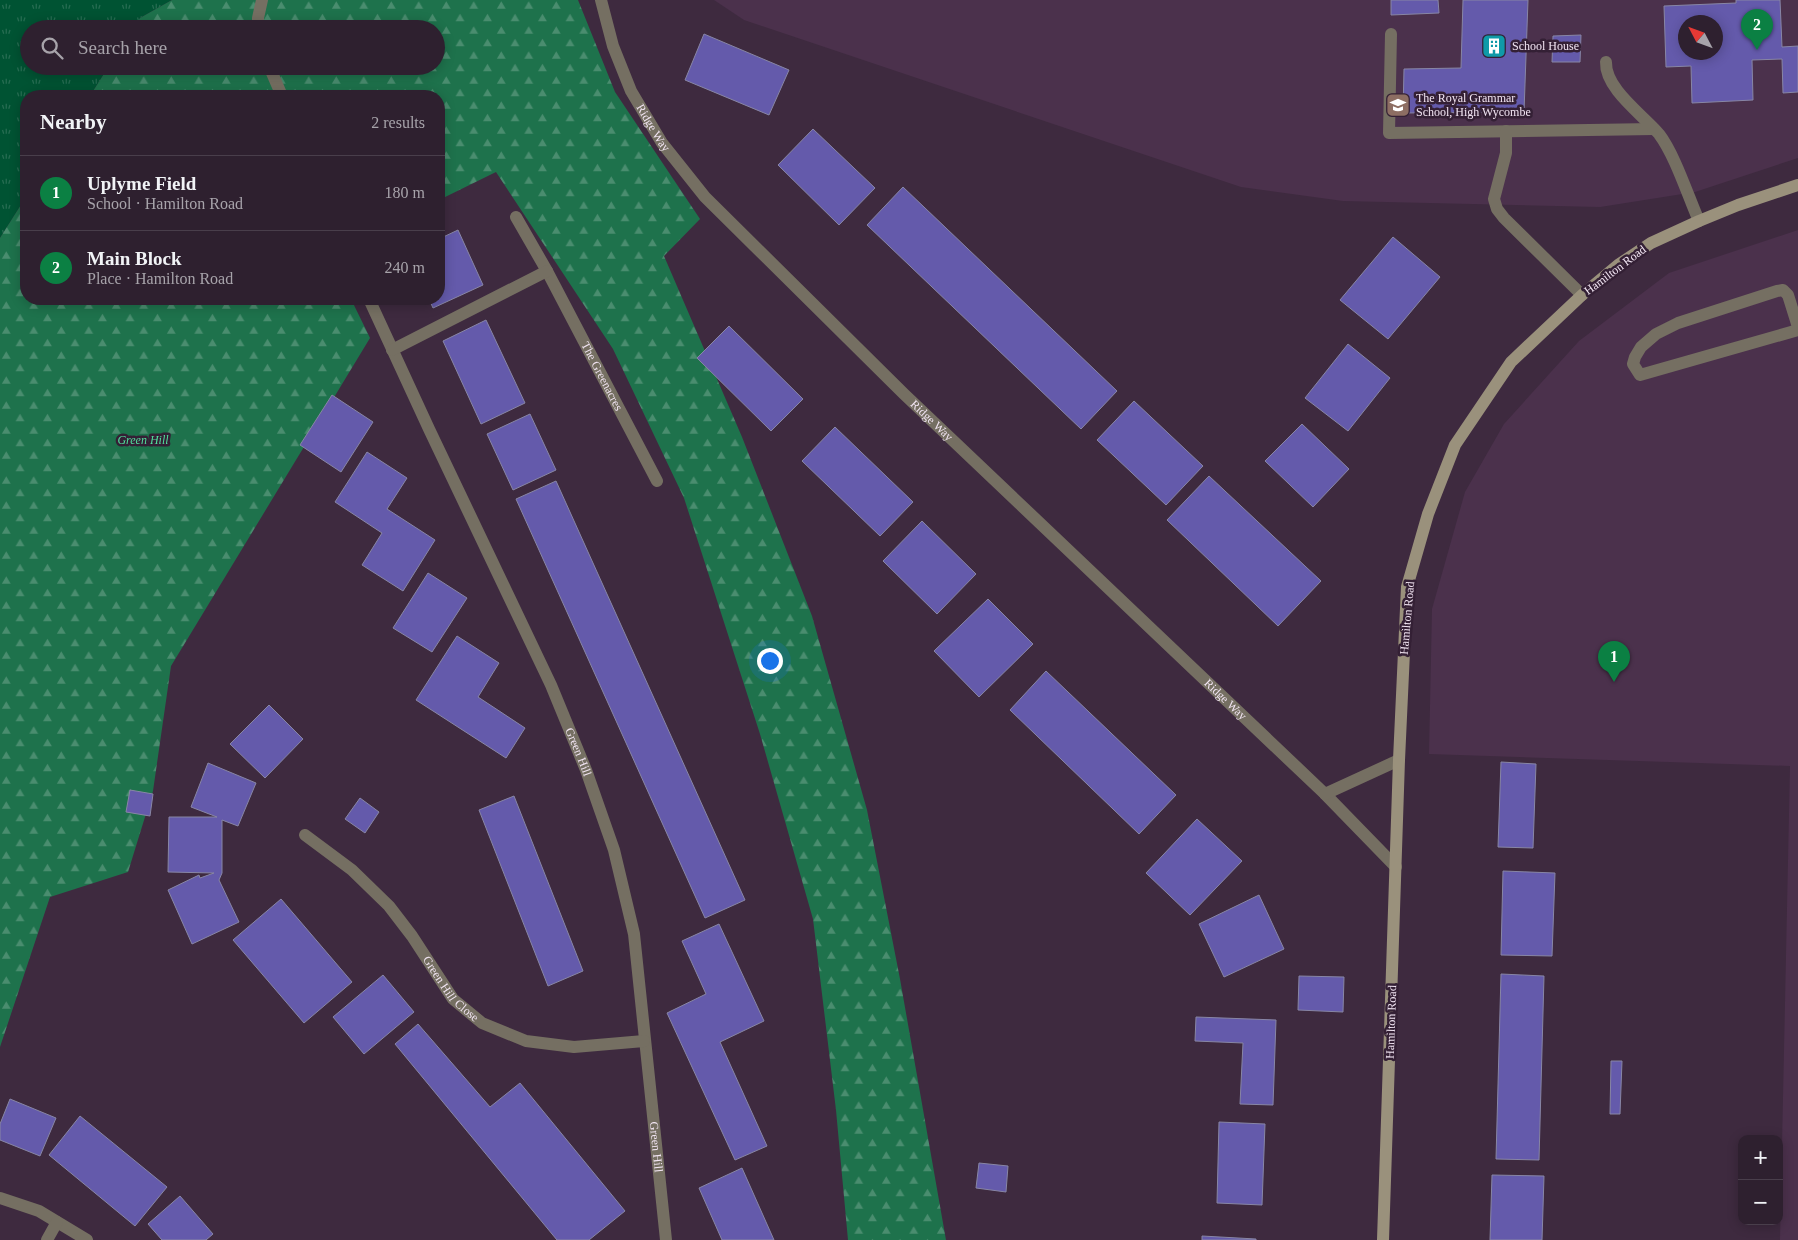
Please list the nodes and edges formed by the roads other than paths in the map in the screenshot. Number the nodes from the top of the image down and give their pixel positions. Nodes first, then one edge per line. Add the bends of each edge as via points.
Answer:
1 (262, 0) edge
2 (601, 0) edge
3 (258, 20) edge
4 (1391, 34) dead end
5 (1606, 62) dead end
6 (273, 75) edge
7 (279, 90) edge
8 (1654, 129) junction
9 (1506, 131) junction
10 (1798, 186) edge
11 (516, 217) dead end
12 (1699, 221) junction
13 (547, 270) junction
14 (1582, 294) junction
15 (373, 305) edge
16 (1798, 329) edge
17 (392, 350) junction
18 (657, 481) dead end
19 (1399, 760) junction
20 (1324, 794) junction
21 (304, 835) dead end
22 (1396, 867) junction
23 (644, 1041) junction
24 (0, 1198) edge
25 (58, 1222) junction
26 (46, 1240) edge
27 (87, 1240) edge
28 (666, 1240) edge
29 (1383, 1240) edge

1 - 3 street
2 - 20 street, Ridge Way via 613,46 631,90 662,143 705,197 911,401
4 - 9 street via 1388,132
5 - 8 street via 1607,72 1618,90
6 - 7 street
8 - 9 street
8 - 12 street via 1668,150
9 - 14 street via 1506,153 1494,199 1497,210
10 - 12 street, Hamilton Road
11 - 13 street, The Greenacres
12 - 14 street, Hamilton Road via 1650,243
13 - 17 street
13 - 18 street, The Greenacres
14 - 19 street, Hamilton Road via 1511,362 1455,445 1448,462 1428,514 1408,587
15 - 17 street, Green Hill
16 - 16 street via 1640,375 1633,364 1641,348 1656,334 1678,323 1777,291 1783,290 1788,295
17 - 23 street, Green Hill via 551,685 586,770 614,850 634,934
19 - 20 street
19 - 22 street, Hamilton Road
20 - 22 street, Ridge Way
21 - 23 street, Green Hill Close via 352,870 389,906 453,998 482,1022 526,1041 574,1047
22 - 29 street, Hamilton Road
23 - 28 street, Green Hill
24 - 25 street via 39,1211
25 - 26 street
25 - 27 street

